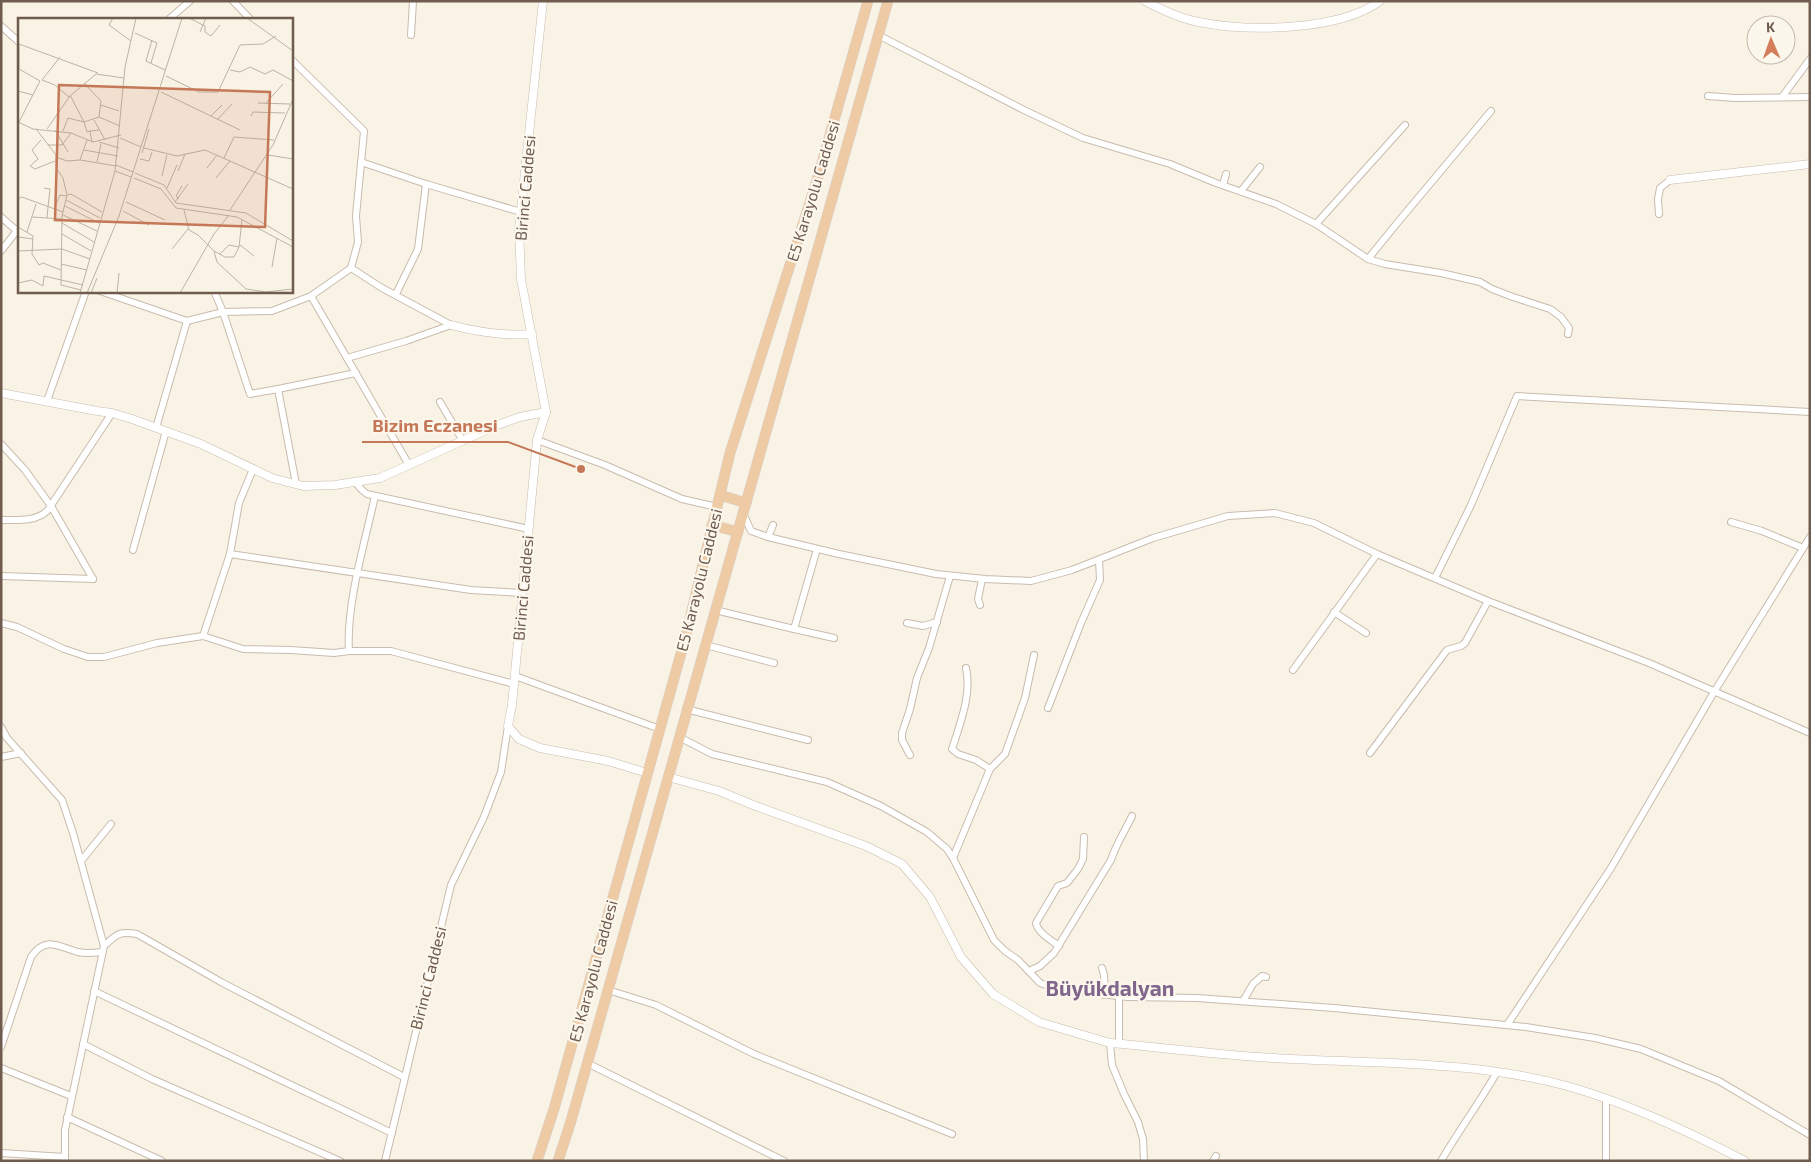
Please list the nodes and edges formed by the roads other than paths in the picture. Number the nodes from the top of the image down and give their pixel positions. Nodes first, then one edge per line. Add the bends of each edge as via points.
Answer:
1 (190, 1) edge
2 (233, 1) edge
3 (413, 1) edge
4 (543, 1) edge
5 (868, 1) edge
6 (888, 1) edge
7 (1145, 1) edge
8 (1380, 1) edge
9 (170, 18) edge
10 (249, 18) edge
11 (1, 26) edge
12 (411, 35) dead end
13 (878, 35) junction
14 (18, 41) edge
15 (1810, 59) edge
16 (292, 60) edge
17 (1708, 96) dead end
18 (1782, 97) junction
19 (1810, 97) edge
20 (1491, 111) dead end
21 (1405, 124) dead end
22 (362, 162) junction
23 (1810, 164) edge
24 (1260, 167) dead end
25 (1226, 174) dead end
26 (1670, 180) joint
27 (426, 184) junction
28 (1222, 185) junction
29 (1241, 191) junction
30 (521, 212) junction
31 (1659, 214) dead end
32 (1, 217) edge
33 (1316, 224) junction
34 (18, 229) edge
35 (1, 252) edge
36 (1368, 259) junction
37 (351, 268) junction
38 (86, 292) edge
39 (103, 292) edge
40 (214, 292) edge
41 (396, 294) junction
42 (311, 296) junction
43 (223, 312) junction
44 (187, 321) junction
45 (451, 325) junction
46 (532, 334) junction
47 (1568, 334) dead end
48 (347, 358) junction
49 (356, 374) junction
50 (278, 389) junction
51 (1, 393) edge
52 (47, 401) junction
53 (440, 402) dead end
54 (112, 412) junction
55 (546, 412) junction
56 (1810, 412) edge
57 (156, 428) junction
58 (166, 431) junction
59 (463, 440) junction
60 (538, 440) junction
61 (1, 444) edge
62 (409, 465) junction
63 (253, 469) junction
64 (356, 482) junction
65 (296, 484) junction
66 (720, 495) junction
67 (375, 496) junction
68 (51, 506) junction
69 (717, 507) junction
70 (744, 508) junction
71 (1, 520) edge
72 (1731, 522) dead end
73 (712, 525) junction
74 (773, 525) dead end
75 (529, 529) junction
76 (738, 532) junction
77 (768, 537) junction
78 (1810, 538) edge
79 (1803, 548) junction
80 (817, 549) junction
81 (133, 550) dead end
82 (230, 554) junction
83 (1377, 554) junction
84 (1099, 560) junction
85 (358, 574) junction
86 (1, 576) edge
87 (950, 576) junction
88 (1435, 578) junction
89 (982, 579) junction
90 (523, 593) junction
91 (1488, 601) junction
92 (980, 605) dead end
93 (715, 610) junction
94 (1334, 612) junction
95 (937, 622) junction
96 (1, 623) edge
97 (907, 623) dead end
98 (794, 629) junction
99 (1366, 633) dead end
100 (203, 636) junction
101 (834, 638) dead end
102 (706, 645) junction
103 (349, 651) junction
104 (1034, 656) dead end
105 (774, 663) dead end
106 (966, 668) dead end
107 (1293, 670) dead end
108 (514, 680) junction
109 (1714, 692) junction
110 (1048, 708) dead end
111 (686, 710) junction
112 (508, 726) junction
113 (1, 727) edge
114 (660, 729) junction
115 (1810, 733) edge
116 (680, 737) junction
117 (808, 740) dead end
118 (21, 753) junction
119 (1370, 753) dead end
120 (910, 755) dead end
121 (1, 757) edge
122 (990, 769) junction
123 (648, 773) junction
124 (668, 777) junction
125 (1132, 816) dead end
126 (111, 824) dead end
127 (1084, 837) dead end
128 (953, 858) junction
129 (81, 861) junction
130 (1059, 946) junction
131 (103, 949) junction
132 (1102, 968) dead end
133 (1029, 971) junction
134 (1266, 977) dead end
135 (608, 990) junction
136 (94, 991) junction
137 (1104, 995) junction
138 (1120, 996) junction
139 (1243, 1002) junction
140 (1507, 1025) junction
141 (1114, 1043) junction
142 (83, 1044) junction
143 (1, 1046) edge
144 (587, 1063) junction
145 (1, 1068) edge
146 (1497, 1072) junction
147 (404, 1077) junction
148 (71, 1096) junction
149 (1606, 1100) junction
150 (67, 1117) junction
151 (392, 1133) junction
152 (952, 1134) dead end
153 (1810, 1135) edge
154 (1, 1153) edge
155 (65, 1159) edge
156 (162, 1161) edge
157 (340, 1161) edge
158 (385, 1161) edge
159 (537, 1161) edge
160 (558, 1161) edge
161 (784, 1161) edge
162 (1144, 1161) edge
163 (1441, 1161) edge
164 (1606, 1161) edge
165 (1745, 1161) edge

1 - 9 street
2 - 10 street
3 - 12 street
4 - 30 street, Birinci Caddesi
5 - 66 highway, E5 Karayolu Caddesi via 818,177 730,453
6 - 13 highway, E5 Karayolu Caddesi
7 - 8 street via 1198,22 1285,27 1330,22 1361,12
11 - 14 street
13 - 28 street via 1083,138 1170,164
13 - 70 highway, E5 Karayolu Caddesi
15 - 18 street
16 - 22 street via 364,130
17 - 18 street
18 - 19 street
20 - 36 street
21 - 33 street
22 - 27 street
22 - 37 street via 356,216 358,242
23 - 26 street
24 - 29 street
25 - 28 street
26 - 31 street via 1660,188
27 - 30 street
27 - 41 street via 418,249
28 - 29 street
29 - 33 street
30 - 46 street, Birinci Caddesi via 521,279
32 - 34 street
33 - 36 street
34 - 35 street
36 - 47 street via 1480,282 1550,309 1569,328
37 - 41 street
37 - 42 street
38 - 52 street
39 - 44 street
40 - 43 street
41 - 45 street
42 - 43 street via 272,311
42 - 48 street
43 - 44 street
43 - 50 street via 250,394
44 - 57 street
45 - 46 street via 494,333
45 - 48 street
46 - 55 street, Birinci Caddesi
48 - 49 street
49 - 50 street
49 - 62 street
50 - 65 street
51 - 52 street
52 - 54 street
53 - 59 street
54 - 57 street
54 - 68 street
55 - 59 street via 520,417
55 - 60 street, Birinci Caddesi
56 - 88 street via 1517,396 1471,505
57 - 58 street
58 - 63 street
58 - 81 street
59 - 62 street
60 - 69 street via 682,498
60 - 75 street, Birinci Caddesi
61 - 68 street
62 - 64 street via 380,478
63 - 65 street
63 - 82 street via 239,503
64 - 65 street via 312,486
64 - 67 street via 367,494
66 - 69 highway, E5 Karayolu Caddesi
66 - 70 highway
67 - 75 street
67 - 85 street
68 - 71 street via 43,516
68 - 86 street via 93,579
69 - 73 highway, E5 Karayolu Caddesi
70 - 76 highway, E5 Karayolu Caddesi
70 - 77 street via 751,531
72 - 79 street
73 - 76 highway
73 - 114 highway, E5 Karayolu Caddesi
74 - 77 street
75 - 90 street, Birinci Caddesi
76 - 93 highway, E5 Karayolu Caddesi
77 - 80 street
78 - 79 street
79 - 109 street
80 - 87 street
80 - 98 street
82 - 85 street
82 - 100 street
83 - 84 street via 1314,523 1275,513 1228,516 1153,538
83 - 88 street
83 - 94 street
84 - 89 street via 1031,581
84 - 110 street via 1100,580
85 - 90 street via 471,590
85 - 103 street via 348,632
87 - 89 street
87 - 95 street
88 - 91 street
89 - 92 street
90 - 108 street, Birinci Caddesi
91 - 109 street via 1649,663
91 - 119 street via 1465,643 1447,650
93 - 98 street
93 - 102 highway, E5 Karayolu Caddesi
94 - 99 street
94 - 107 street
95 - 97 street via 923,626
95 - 120 street via 902,733 904,746
96 - 100 street via 88,657 104,658 157,642
98 - 101 street
100 - 103 street via 243,649
102 - 105 street
102 - 111 highway, E5 Karayolu Caddesi
103 - 108 street via 391,651
104 - 122 street via 1025,698 1005,754
106 - 122 street via 968,692 952,749
108 - 112 street, Birinci Caddesi
108 - 114 street
109 - 115 street
109 - 140 street via 1611,868
111 - 116 highway, E5 Karayolu Caddesi
111 - 117 street
112 - 123 street via 519,739 540,748 608,761
112 - 147 street, Birinci Caddesi via 500,772 484,817 451,885
113 - 118 street
114 - 123 highway, E5 Karayolu Caddesi
116 - 124 highway, E5 Karayolu Caddesi
116 - 128 street via 712,754 827,782 881,806 927,832
118 - 121 street
118 - 129 street via 62,800
122 - 128 street
123 - 159 highway, E5 Karayolu Caddesi
124 - 135 highway, E5 Karayolu Caddesi
124 - 141 street via 719,791 866,846 902,864 930,897 961,957 993,994 1039,1022
125 - 130 street via 1111,860
126 - 129 street
127 - 130 street via 1083,859 1078,869 1067,883 1058,886 1036,923 1040,931
128 - 133 street via 994,940
129 - 131 street
130 - 133 street via 1046,961
131 - 136 street
131 - 143 street via 78,952 53,944 36,949
131 - 147 street via 124,932 137,934 221,982
132 - 137 street
133 - 137 street via 1040,983 1061,990
134 - 139 street via 1262,976 1253,984
135 - 144 highway, E5 Karayolu Caddesi
135 - 152 street via 656,1005 754,1054
136 - 142 street
136 - 151 street
137 - 138 street
138 - 139 street
138 - 141 street
139 - 140 street
140 - 153 street via 1595,1038 1641,1049 1719,1082
141 - 146 street via 1274,1058 1401,1063
141 - 162 street via 1112,1065 1138,1122
142 - 148 street
142 - 157 street via 152,1079
144 - 160 highway, E5 Karayolu Caddesi
144 - 161 street
145 - 148 street
146 - 149 street via 1567,1086
146 - 163 street
147 - 151 street, Birinci Caddesi
148 - 150 street
149 - 164 street
149 - 165 street via 1706,1140
150 - 155 street
150 - 156 street
151 - 158 street, Birinci Caddesi
154 - 155 street

